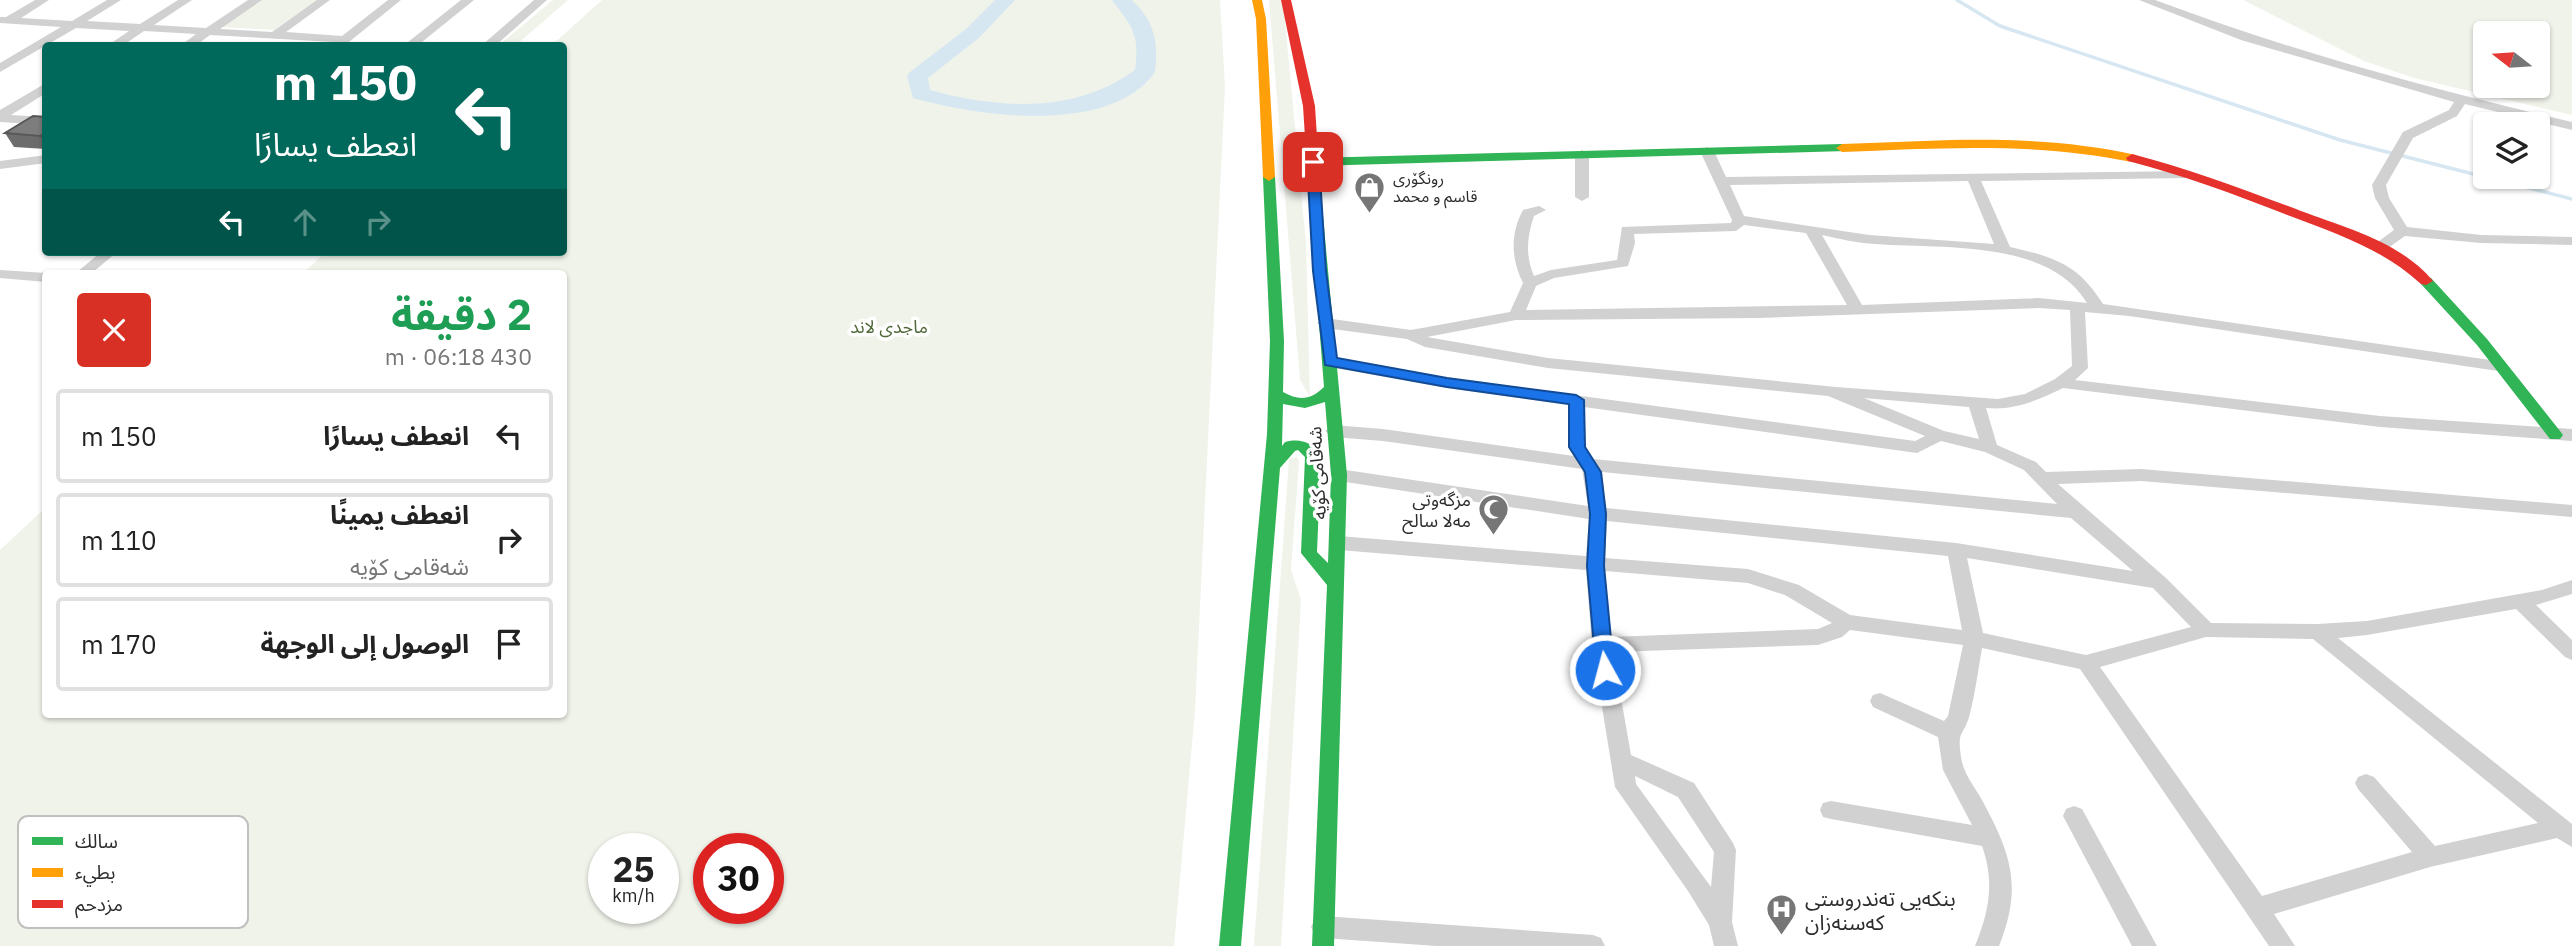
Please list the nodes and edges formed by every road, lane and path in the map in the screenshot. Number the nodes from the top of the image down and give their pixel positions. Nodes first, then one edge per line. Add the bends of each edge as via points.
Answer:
1 (43, 0) edge
2 (115, 0) edge
3 (186, 0) edge
4 (256, 0) edge
5 (324, 0) edge
6 (395, 0) edge
7 (468, 0) edge
8 (541, 0) edge
9 (1256, 0) edge
10 (1286, 0) edge
11 (2145, 0) edge
12 (2, 22) edge
13 (74, 24) junction
14 (141, 28) junction
15 (208, 32) junction
16 (274, 35) junction
17 (44, 42) edge
18 (119, 42) edge
19 (192, 42) edge
20 (264, 42) edge
21 (339, 42) edge
22 (414, 42) edge
23 (492, 42) edge
24 (42, 43) edge
25 (0, 68) edge
26 (42, 90) edge
27 (2462, 100) junction
28 (0, 117) edge
29 (42, 121) edge
30 (2572, 126) edge
31 (1707, 151) junction
32 (1582, 154) junction
33 (42, 160) edge
34 (1313, 162) junction
35 (0, 165) edge
36 (2195, 174) junction
37 (1972, 176) junction
38 (1720, 181) junction
39 (1582, 197) dead end
40 (1539, 210) dead end
41 (1739, 220) junction
42 (1811, 229) junction
43 (2402, 230) junction
44 (2572, 241) edge
45 (2381, 247) junction
46 (2004, 250) junction
47 (105, 256) edge
48 (87, 270) edge
49 (0, 274) edge
50 (42, 278) edge
51 (1530, 283) junction
52 (2077, 305) junction
53 (2097, 307) junction
54 (1856, 308) junction
55 (1516, 315) junction
56 (1325, 323) junction
57 (1411, 335) junction
58 (1330, 362) junction
59 (2498, 366) junction
60 (2061, 383) junction
61 (1331, 389) junction
62 (1831, 391) junction
63 (1276, 394) junction
64 (1576, 400) junction
65 (1976, 403) junction
66 (1334, 431) junction
67 (1940, 435) junction
68 (2564, 435) edge
69 (1990, 448) junction
70 (1587, 464) junction
71 (1272, 467) junction
72 (1339, 475) junction
73 (2043, 478) junction
74 (2076, 512) junction
75 (2572, 512) edge
76 (1598, 514) junction
77 (1339, 543) junction
78 (1956, 550) junction
79 (1595, 566) junction
80 (2160, 583) junction
81 (1337, 585) junction
82 (2572, 587) edge
83 (2520, 601) junction
84 (1846, 622) junction
85 (2206, 630) junction
86 (2317, 632) junction
87 (1974, 639) junction
88 (1602, 645) junction
89 (2572, 652) edge
90 (2086, 663) junction
91 (1880, 701) dead end
92 (1948, 732) junction
93 (1625, 762) junction
94 (2366, 783) dead end
95 (1831, 810) dead end
96 (2074, 816) dead end
97 (2566, 832) edge
98 (1990, 838) junction
99 (2430, 857) junction
100 (2257, 908) junction
101 (1720, 922) junction
102 (1323, 936) edge
103 (1230, 946) edge
104 (1593, 946) edge
105 (1726, 946) edge
106 (1987, 946) edge
107 (2146, 946) edge
108 (2283, 946) edge

1 - 12 street
2 - 13 street
3 - 14 street
4 - 15 street
5 - 16 street
6 - 21 street
7 - 22 street
8 - 23 street
9 - 63 main road via 1261,19 1273,244
10 - 34 main road, شەقامی کۆیە via 1309,106
11 - 27 street via 2245,38
12 - 13 street
13 - 14 street
13 - 17 street
14 - 15 street
14 - 18 street
15 - 16 street
15 - 19 street
16 - 20 street
16 - 21 street
24 - 25 street
26 - 28 street
27 - 30 street
27 - 43 street via 2453,113 2408,135 2379,185
28 - 29 street
31 - 32 main road
31 - 36 main road via 2056,144 2117,152
31 - 38 street
32 - 34 main road
32 - 39 street
33 - 35 street
34 - 56 main road, شەقامی کۆیە
36 - 37 street
36 - 45 main road
37 - 38 street
37 - 46 street
38 - 41 street
40 - 51 street via 1528,213 1519,244 1518,260
41 - 42 street
41 - 51 street via 1736,228 1627,229 1623,263 1551,274
42 - 46 street via 1878,240 1947,241
42 - 54 street
43 - 44 street via 2481,239
43 - 45 street
45 - 59 main road via 2422,275 2470,327
46 - 53 street via 2074,273
47 - 48 street
49 - 50 street
51 - 55 street
52 - 53 street
52 - 54 street
52 - 60 street via 2080,368
53 - 59 street
54 - 55 street via 1595,317
55 - 57 street
56 - 57 street
56 - 58 main road, شەقامی کۆیە
57 - 62 street via 1425,342 1548,363
58 - 61 main road, شەقامی کۆیە
58 - 64 street
59 - 68 main road
60 - 65 street via 2029,398
60 - 68 street via 2372,420
61 - 63 main road via 1321,402 1310,406 1287,402
61 - 66 main road, شەقامی کۆیە
62 - 65 street
62 - 67 street
63 - 71 main road
64 - 67 street via 1917,447
64 - 70 street via 1577,447
65 - 69 street
66 - 70 street
66 - 72 main road, شەقامی کۆیە
67 - 69 street
69 - 73 street via 2029,466
70 - 74 street
70 - 76 street via 1593,472
71 - 81 main road via 1288,446 1297,444 1313,455 1309,553
71 - 103 main road
72 - 76 street
72 - 77 main road, شەقامی کۆیە
73 - 74 street
73 - 75 street via 2141,475
74 - 80 street
76 - 78 street
76 - 79 street
77 - 79 street
77 - 81 main road, شەقامی کۆیە
78 - 80 street
78 - 87 street
79 - 84 street via 1748,576 1792,590
79 - 88 street
80 - 85 street
81 - 102 main road, شەقامی کۆیە
82 - 83 street
83 - 86 street via 2367,628
83 - 89 street
84 - 87 street
84 - 88 street via 1835,632 1818,637
85 - 86 street
85 - 90 street
86 - 97 street
87 - 90 street
87 - 92 street via 1958,719
88 - 93 street via 1612,718
90 - 100 street
91 - 92 street
92 - 98 street via 1952,765
93 - 101 street via 1626,788
93 - 101 street via 1686,790 1725,850
94 - 99 street
95 - 98 street
96 - 107 street
97 - 99 street
98 - 106 street via 2005,888
99 - 100 street
100 - 108 street
101 - 105 street
102 - 104 street

